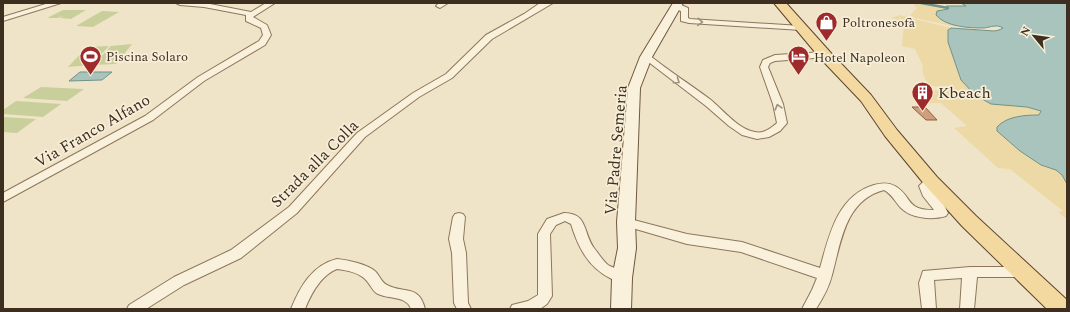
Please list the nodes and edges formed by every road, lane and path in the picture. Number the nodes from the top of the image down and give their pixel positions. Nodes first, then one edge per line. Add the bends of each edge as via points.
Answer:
1 (57, 3) edge
2 (180, 3) edge
3 (271, 3) edge
4 (549, 3) edge
5 (780, 3) edge
6 (677, 4) edge
7 (252, 14) junction
8 (3, 19) edge
9 (801, 28) junction
10 (819, 49) junction
11 (646, 57) junction
12 (931, 181) junction
13 (3, 198) edge
14 (459, 218) dead end
15 (626, 222) junction
16 (970, 272) junction
17 (1023, 272) junction
18 (825, 275) junction
19 (622, 278) junction
20 (134, 309) edge
21 (298, 309) edge
22 (418, 309) edge
23 (464, 309) edge
24 (517, 309) edge
25 (621, 309) edge
26 (809, 309) edge
27 (929, 309) edge
28 (967, 309) edge
29 (1062, 309) edge

1 - 8 street
2 - 7 street
3 - 7 street
4 - 20 street, Strada alla Colla via 488,37 450,76 416,95 361,135 293,210 236,254 179,281
5 - 9 main road
6 -> 9 street via 685,10 686,21
6 - 11 main road, Via Padre Semeria
7 - 13 street, Via Franco Alfano via 248,16 249,19 265,29 267,35 262,43 201,79 150,118
9 - 10 main road
11 -> 10 street via 733,123 754,135 763,136 775,131 782,123 778,104 764,67 765,63 775,58
10 - 12 main road via 866,98
11 - 15 main road, Via Padre Semeria via 634,88
12 - 17 main road
12 - 18 street via 925,186 926,192 941,209 940,214 928,214 907,207 894,189 884,186 862,194 854,201 841,224
14 - 23 street via 456,239 459,253 460,303
15 - 18 street via 687,239 742,247
15 - 19 main road, Via Padre Semeria
16 - 17 street
16 - 27 street via 928,275 926,283
16 - 28 street
17 - 29 main road
18 - 26 street
19 - 24 street via 602,268 588,250 574,219 559,218 551,222 544,234 545,296 535,305
19 - 25 main road, Via Padre Semeria
21 - 22 street via 303,294 313,282 329,267 337,264 366,272 383,290 411,296 416,301

